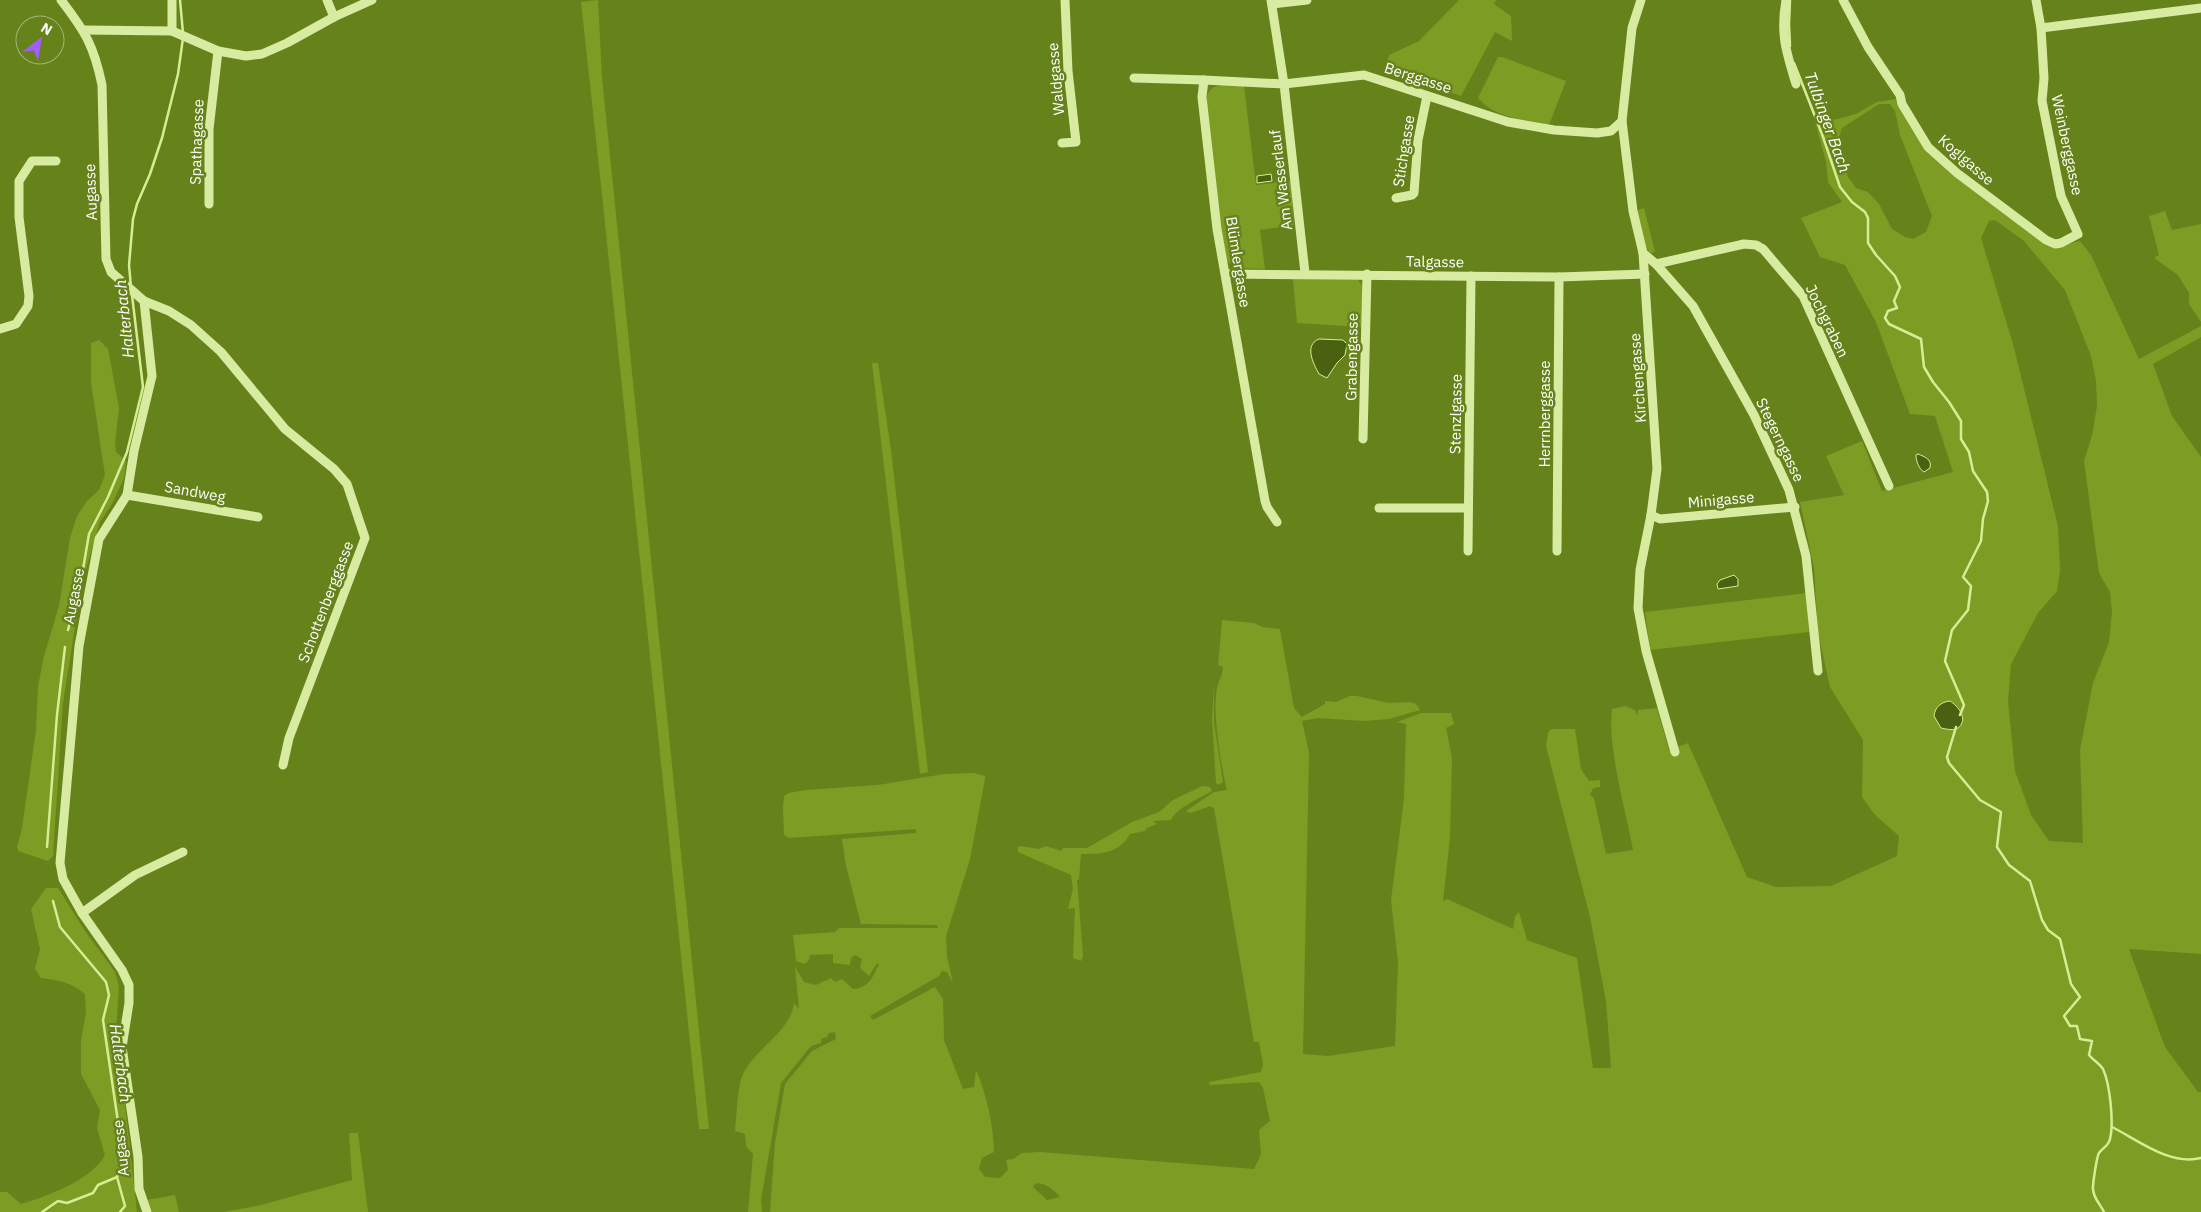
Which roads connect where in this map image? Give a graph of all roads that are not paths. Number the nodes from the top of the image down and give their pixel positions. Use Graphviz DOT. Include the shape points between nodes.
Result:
graph roads {
  1 [pos="61,0"];
  2 [pos="172,0"];
  3 [pos="327,0"];
  4 [pos="372,0"];
  5 [pos="1065,0"];
  6 [pos="1307,0"];
  7 [pos="1641,0"];
  8 [pos="1786,0"];
  9 [pos="1843,0"];
  10 [pos="2036,0"];
  11 [pos="1272,2"];
  12 [pos="2201,8"];
  13 [pos="334,17"];
  14 [pos="2041,28"];
  15 [pos="84,30"];
  16 [pos="179,34"];
  17 [pos="218,51"];
  18 [pos="1134,78"];
  19 [pos="1204,80"];
  20 [pos="1284,84"];
  21 [pos="1796,84"];
  22 [pos="1427,96"];
  23 [pos="1622,121"];
  24 [pos="1062,143"];
  25 [pos="56,161"];
  26 [pos="1396,198"];
  27 [pos="209,204"];
  28 [pos="2078,234"];
  29 [pos="1643,253"];
  30 [pos="1656,264"];
  31 [pos="1305,273"];
  32 [pos="1226,274"];
  33 [pos="1367,274"];
  34 [pos="1645,274"];
  35 [pos="1471,276"];
  36 [pos="1559,278"];
  37 [pos="142,299"];
  38 [pos="0,329"];
  39 [pos="1363,439"];
  40 [pos="1889,486"];
  41 [pos="127,495"];
  42 [pos="1795,507"];
  43 [pos="1379,508"];
  44 [pos="1468,508"];
  45 [pos="1651,515"];
  46 [pos="258,517"];
  47 [pos="1277,522"];
  48 [pos="1468,551"];
  49 [pos="1557,552"];
  50 [pos="1818,671"];
  51 [pos="1674,752"];
  52 [pos="283,765"];
  53 [pos="183,852"];
  54 [pos="82,913"];
  55 [pos="147,1212"];
  1 -- 15 [label="street, Augasse"];
  2 -- 16 [label="street"];
  3 -- 13 [label="street"];
  4 -- 13 [label="street"];
  5 -- 24 [label="street, Waldgasse" via="1076,142"];
  6 -- 11 [label="street"];
  7 -- 23 [label="street, Kirchengasse" via="1632,28"];
  8 -- 21 [label="street" via="1782,23"];
  9 -- 28 [label="street, Koglgasse" via="1928,147 2046,240 2061,243"];
  10 -- 14 [label="street, Weinberggasse"];
  11 -- 20 [label="street"];
  12 -- 14 [label="street"];
  13 -- 17 [label="street" via="262,54 246,56"];
  14 -- 28 [label="street, Weinberggasse" via="2042,101 2061,196"];
  15 -- 16 [label="street"];
  15 -- 37 [label="street, Augasse" via="96,58 102,85 106,259 111,272"];
  16 -- 17 [label="street"];
  17 -- 27 [label="street, Spathagasse" via="208,130"];
  18 -- 19 [label="street"];
  19 -- 20 [label="street"];
  19 -- 32 [label="street, Blümlergasse" via="1204,115 1217,229"];
  20 -- 22 [label="street, Berggasse" via="1364,76"];
  20 -- 31 [label="street, Am Wasserlauf"];
  22 -- 23 [label="street, Berggasse" via="1508,122 1554,130 1597,133 1611,131"];
  22 -- 26 [label="street, Stichgasse" via="1418,140 1414,193"];
  23 -- 29 [label="street, Kirchengasse" via="1633,210"];
  25 -- 38 [label="street" via="32,161 19,181 29,296 24,314 16,324"];
  29 -- 30 [label="street, Stegerngasse"];
  29 -- 34 [label="street, Kirchengasse"];
  30 -- 40 [label="street, Jochgraben" via="1744,244 1763,249 1803,296"];
  30 -- 42 [label="street, Stegerngasse" via="1693,306 1754,415"];
  31 -- 32 [label="street, Talgasse"];
  31 -- 33 [label="street, Talgasse"];
  32 -- 47 [label="street, Blümlergasse" via="1266,508"];
  33 -- 35 [label="street, Talgasse"];
  33 -- 39 [label="street, Grabengasse"];
  34 -- 36 [label="street, Talgasse"];
  34 -- 45 [label="street, Kirchengasse" via="1656,469"];
  35 -- 36 [label="street, Talgasse"];
  35 -- 44 [label="street, Stenzlgasse"];
  36 -- 49 [label="street, Herrnberggasse"];
  37 -- 41 [label="street, Augasse" via="152,376"];
  37 -- 52 [label="street, Schottenberggasse" via="191,325 221,352 285,429 334,469 347,484 365,538 289,738"];
  41 -- 46 [label="street, Sandweg"];
  41 -- 54 [label="street, Augasse" via="99,540 79,646 60,863 63,878"];
  42 -- 45 [label="street, Minigasse" via="1660,519"];
  42 -- 50 [label="street, Stegerngasse" via="1806,556"];
  43 -- 44 [label="street"];
  44 -- 48 [label="street, Stenzlgasse"];
  45 -- 51 [label="street, Kirchengasse" via="1640,570 1638,608 1646,651"];
  53 -- 54 [label="street" via="135,875"];
  54 -- 55 [label="street, Augasse" via="129,985 122,1048 138,1157 139,1189"];
}
